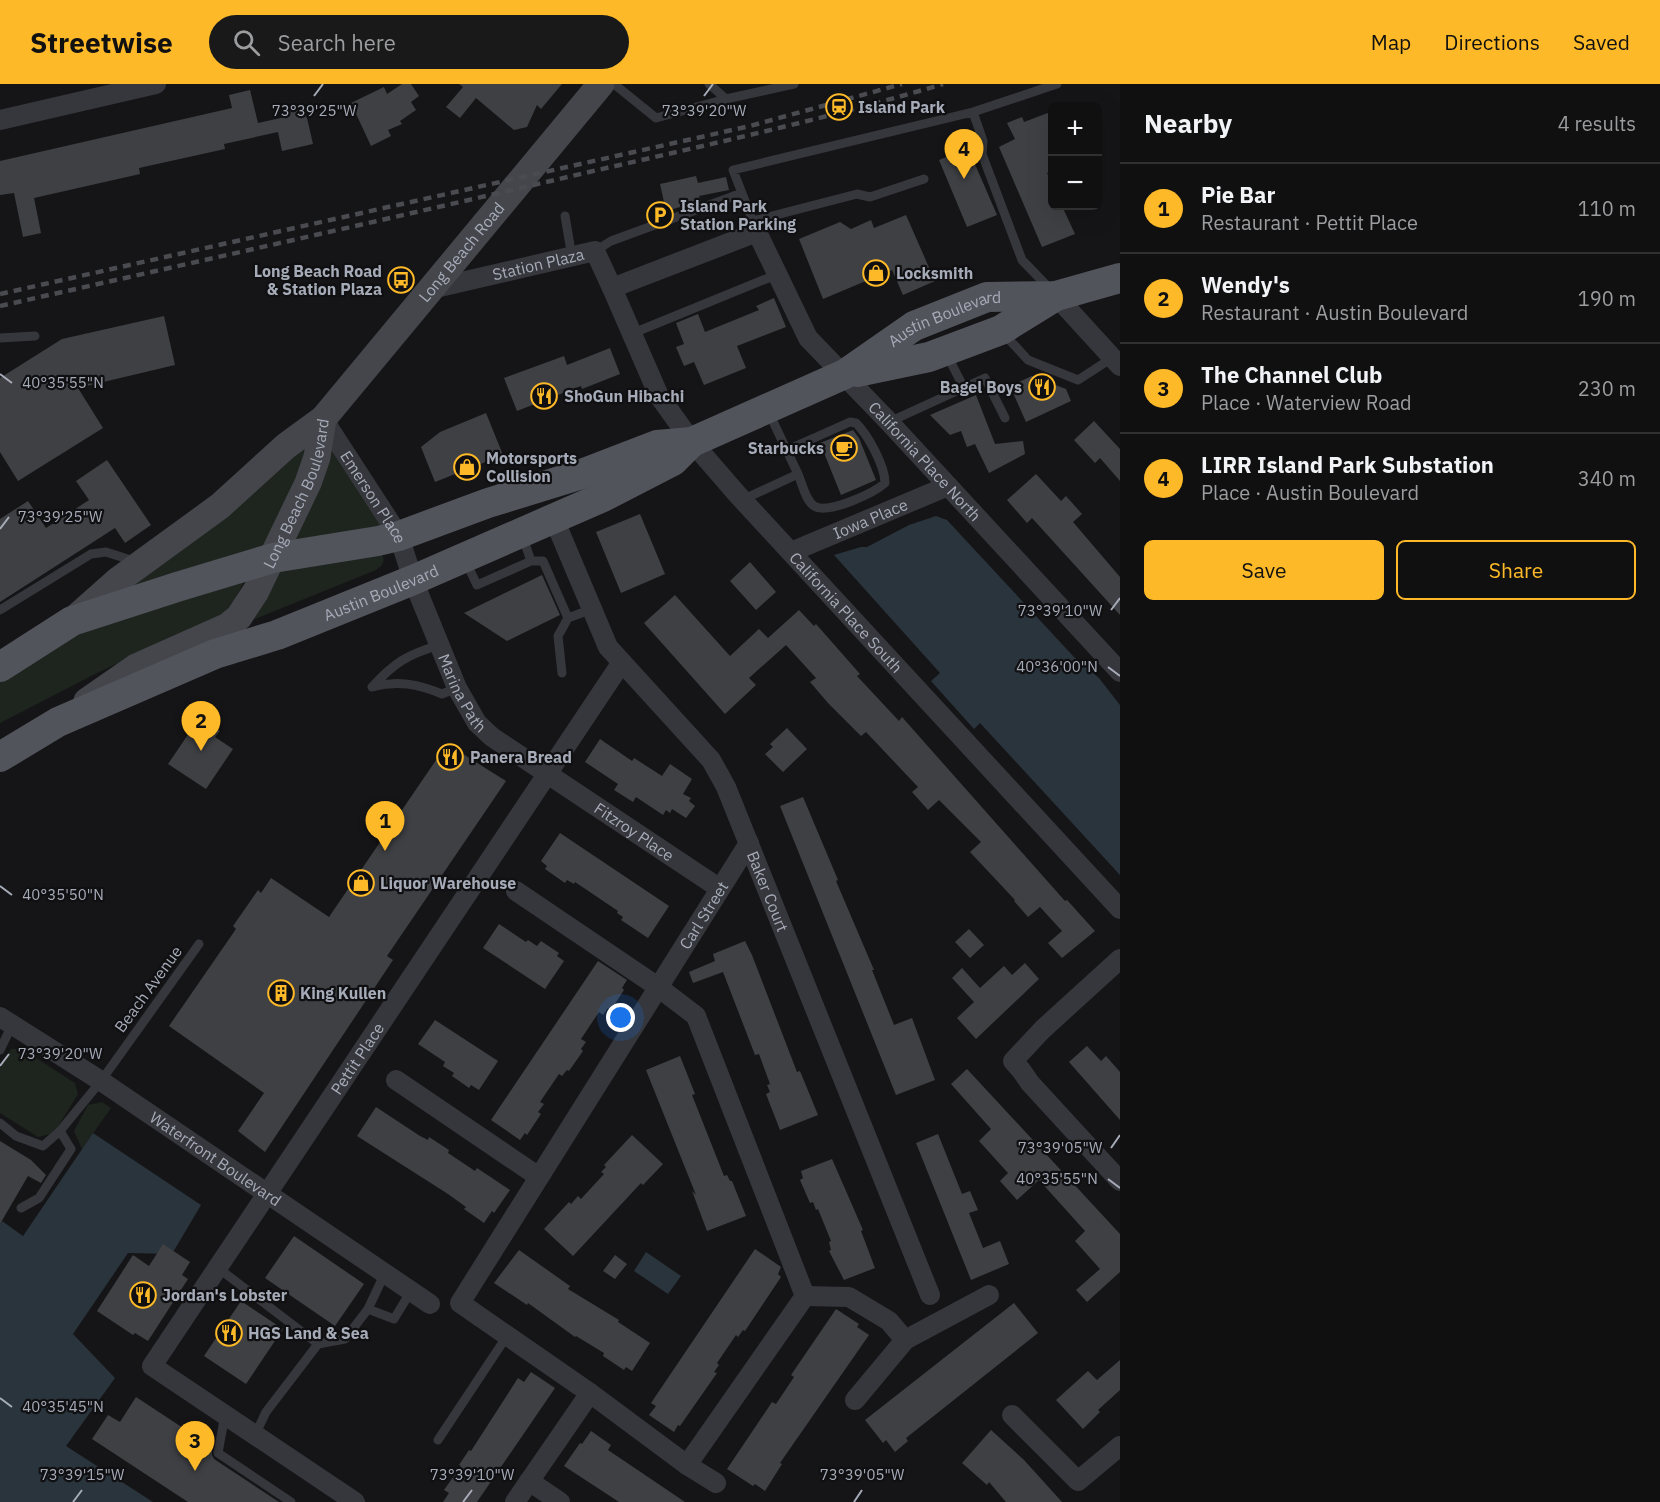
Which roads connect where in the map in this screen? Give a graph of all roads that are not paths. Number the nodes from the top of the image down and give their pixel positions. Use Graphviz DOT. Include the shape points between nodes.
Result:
graph roads {
  1 [pos="156,84"];
  2 [pos="601,84"];
  3 [pos="614,84"];
  4 [pos="709,84"];
  5 [pos="794,84"];
  6 [pos="1057,84"];
  7 [pos="726,99"];
  8 [pos="973,112"];
  9 [pos="0,120"];
  10 [pos="924,180"];
  11 [pos="742,193"];
  12 [pos="565,216"];
  13 [pos="755,226"];
  14 [pos="595,252"];
  15 [pos="572,257"];
  16 [pos="778,274"];
  17 [pos="1120,278"];
  18 [pos="612,288"];
  19 [pos="431,289"];
  20 [pos="1056,296"];
  21 [pos="1001,330"];
  22 [pos="631,334"];
  23 [pos="35,336"];
  24 [pos="0,338"];
  25 [pos="945,351"];
  26 [pos="1117,359"];
  27 [pos="845,374"];
  28 [pos="964,388"];
  29 [pos="767,409"];
  30 [pos="1005,417"];
  31 [pos="323,419"];
  32 [pos="889,422"];
  33 [pos="692,442"];
  34 [pos="787,450"];
  35 [pos="798,474"];
  36 [pos="948,486"];
  37 [pos="742,500"];
  38 [pos="554,519"];
  39 [pos="521,533"];
  40 [pos="399,536"];
  41 [pos="791,552"];
  42 [pos="273,558"];
  43 [pos="464,558"];
  44 [pos="531,561"];
  45 [pos="142,564"];
  46 [pos="412,580"];
  47 [pos="592,609"];
  48 [pos="0,610"];
  49 [pos="568,618"];
  50 [pos="72,621"];
  51 [pos="439,645"];
  52 [pos="622,662"];
  53 [pos="0,667"];
  54 [pos="1120,672"];
  55 [pos="562,673"];
  56 [pos="457,688"];
  57 [pos="58,722"];
  58 [pos="0,757"];
  59 [pos="548,775"];
  60 [pos="748,843"];
  61 [pos="719,888"];
  62 [pos="516,891"];
  63 [pos="1120,909"];
  64 [pos="199,944"];
  65 [pos="1120,959"];
  66 [pos="658,987"];
  67 [pos="6,1021"];
  68 [pos="0,1050"];
  69 [pos="396,1080"];
  70 [pos="100,1081"];
  71 [pos="0,1123"];
  72 [pos="60,1131"];
  73 [pos="539,1177"];
  74 [pos="1120,1181"];
  75 [pos="268,1194"];
  76 [pos="21,1208"];
  77 [pos="218,1268"];
  78 [pos="385,1273"];
  79 [pos="411,1291"];
  80 [pos="930,1294"];
  81 [pos="805,1296"];
  82 [pos="989,1296"];
  83 [pos="430,1304"];
  84 [pos="368,1309"];
  85 [pos="507,1336"];
  86 [pos="905,1340"];
  87 [pos="318,1344"];
  88 [pos="590,1393"];
  89 [pos="855,1400"];
  90 [pos="225,1415"];
  91 [pos="1012,1415"];
  92 [pos="255,1434"];
  93 [pos="438,1440"];
  94 [pos="1120,1446"];
  95 [pos="687,1465"];
  96 [pos="528,1481"];
  97 [pos="716,1483"];
  98 [pos="345,1499"];
  99 [pos="291,1502"];
  100 [pos="515,1502"];
  101 [pos="560,1502"];
  1 -- 9 [label="street"];
  2 -- 19 [label="main road, Long Beach Road"];
  3 -- 7 [label="lane" via="656,118"];
  4 -- 7 [label="lane"];
  5 -- 7 [label="lane"];
  6 -- 8 [label="lane"];
  8 -- 11 [label="lane" via="733,170"];
  8 -- 20 [label="lane" via="983,141 982,154 1022,260"];
  10 -- 13 [label="lane" via="870,197 857,195"];
  11 -- 13 [label="lane"];
  11 -- 14 [label="lane" via="611,241"];
  12 -- 15 [label="lane"];
  13 -- 16 [label="street, California Place North"];
  13 -- 18 [label="street"];
  14 -- 15 [label="street, Station Plaza"];
  14 -- 18 [label="street, Station Plaza"];
  15 -- 19 [label="street, Station Plaza"];
  16 -- 22 [label="lane"];
  16 -- 27 [label="street, California Place North" via="808,338"];
  17 -- 20 [label="main road, Austin Boulevard"];
  18 -- 22 [label="street, California Place South"];
  19 -- 31 [label="main road, Long Beach Road"];
  20 -- 21 [label="main road, Austin Boulevard"];
  20 -- 26 [label="street"];
  20 -- 27 [label="main road, Austin Boulevard" via="987,297 914,326"];
  21 -- 25 [label="main road, Austin Boulevard"];
  21 -- 26 [label="lane" via="1028,360 1078,380"];
  22 -- 33 [label="street, California Place South" via="658,396"];
  23 -- 24 [label="lane"];
  25 -- 27 [label="main road, Austin Boulevard"];
  25 -- 28 [label="lane"];
  27 -- 29 [label="main road, Austin Boulevard"];
  27 -- 32 [label="street, California Place North"];
  28 -- 30 [label="lane" via="985,378"];
  28 -- 32 [label="lane"];
  29 -- 33 [label="main road, Austin Boulevard"];
  29 -- 34 [label="lane"];
  31 -- 40 [label="street, Emerson Place"];
  31 -- 42 [label="main road, Long Beach Boulevard" via="314,467"];
  31 -- 45 [label="main road, Long Beach Boulevard" via="286,446 220,506"];
  32 -- 36 [label="street, California Place North"];
  33 -- 37 [label="street, California Place South"];
  33 -- 38 [label="main road, Austin Boulevard" via="673,461"];
  33 -- 40 [label="main road, Austin Boulevard" via="657,445"];
  34 -- 35 [label="lane"];
  34 -- 35 [label="lane" via="850,422 856,423 885,475 885,483 843,504 820,507 812,503"];
  35 -- 37 [label="lane"];
  36 -- 41 [label="street, Iowa Place"];
  36 -- 54 [label="street, California Place North"];
  37 -- 41 [label="street, California Place South"];
  38 -- 39 [label="main road, Austin Boulevard"];
  38 -- 47 [label="street, Baker Court"];
  39 -- 43 [label="main road, Austin Boulevard"];
  39 -- 44 [label="lane"];
  40 -- 42 [label="main road, Austin Boulevard"];
  40 -- 46 [label="street, Emerson Place"];
  41 -- 63 [label="street, California Place South"];
  42 -- 50 [label="main road, Austin Boulevard"];
  42 -- 57 [label="main road, Long Beach Boulevard" via="247,606 228,626 136,667"];
  43 -- 44 [label="lane" via="477,585"];
  43 -- 46 [label="main road, Austin Boulevard"];
  44 -- 49 [label="lane" via="543,561"];
  45 -- 48 [label="lane" via="106,552 91,554"];
  45 -- 50 [label="main road, Long Beach Boulevard"];
  46 -- 51 [label="street, Marina Path"];
  46 -- 57 [label="main road, Austin Boulevard" via="278,634 215,654"];
  47 -- 49 [label="lane"];
  47 -- 52 [label="street, Baker Court" via="608,647"];
  49 -- 55 [label="lane" via="558,636"];
  50 -- 53 [label="main road, Long Beach Boulevard"];
  51 -- 56 [label="street, Marina Path"];
  51 -- 56 [label="lane" via="405,657 372,687 408,683 442,694"];
  52 -- 59 [label="street, Pettit Place"];
  52 -- 60 [label="street, Baker Court" via="711,760"];
  56 -- 59 [label="street, Marina Path" via="483,729"];
  57 -- 58 [label="main road, Long Beach Boulevard"];
  59 -- 61 [label="street, Fitzroy Place"];
  59 -- 75 [label="street, Pettit Place"];
  60 -- 61 [label="street, Carl Street"];
  60 -- 80 [label="street, Baker Court"];
  61 -- 66 [label="street, Carl Street"];
  62 -- 66 [label="street"];
  64 -- 70 [label="lane, Beach Avenue"];
  65 -- 74 [label="street" via="1013,1061"];
  66 -- 73 [label="street, Carl Street"];
  66 -- 81 [label="street" via="696,1016"];
  67 -- 68 [label="lane"];
  67 -- 70 [label="street, Waterfront Boulevard"];
  69 -- 73 [label="street"];
  70 -- 72 [label="lane, Beach Avenue"];
  70 -- 75 [label="street, Waterfront Boulevard"];
  71 -- 72 [label="lane" via="16,1136 43,1146"];
  72 -- 76 [label="lane" via="71,1149 39,1198"];
  73 -- 85 [label="street, Carl Street" via="460,1303"];
  75 -- 77 [label="street, Pettit Place"];
  75 -- 78 [label="street, Waterfront Boulevard"];
  77 -- 87 [label="lane"];
  77 -- 90 [label="street, Pettit Place" via="153,1366"];
  78 -- 79 [label="street, Waterfront Boulevard"];
  78 -- 84 [label="lane"];
  79 -- 83 [label="street, Waterfront Boulevard"];
  79 -- 84 [label="lane" via="394,1318"];
  81 -- 86 [label="street" via="849,1297 889,1321"];
  81 -- 95 [label="street"];
  82 -- 86 [label="street"];
  84 -- 87 [label="lane" via="345,1340"];
  85 -- 88 [label="street"];
  85 -- 93 [label="lane"];
  86 -- 89 [label="street"];
  87 -- 92 [label="lane" via="266,1412"];
  88 -- 95 [label="street"];
  88 -- 96 [label="street"];
  90 -- 92 [label="street"];
  90 -- 99 [label="lane" via="219,1453"];
  91 -- 94 [label="street" via="1078,1481"];
  92 -- 98 [label="street"];
  95 -- 97 [label="street"];
  96 -- 100 [label="street"];
  96 -- 101 [label="street"];
}
